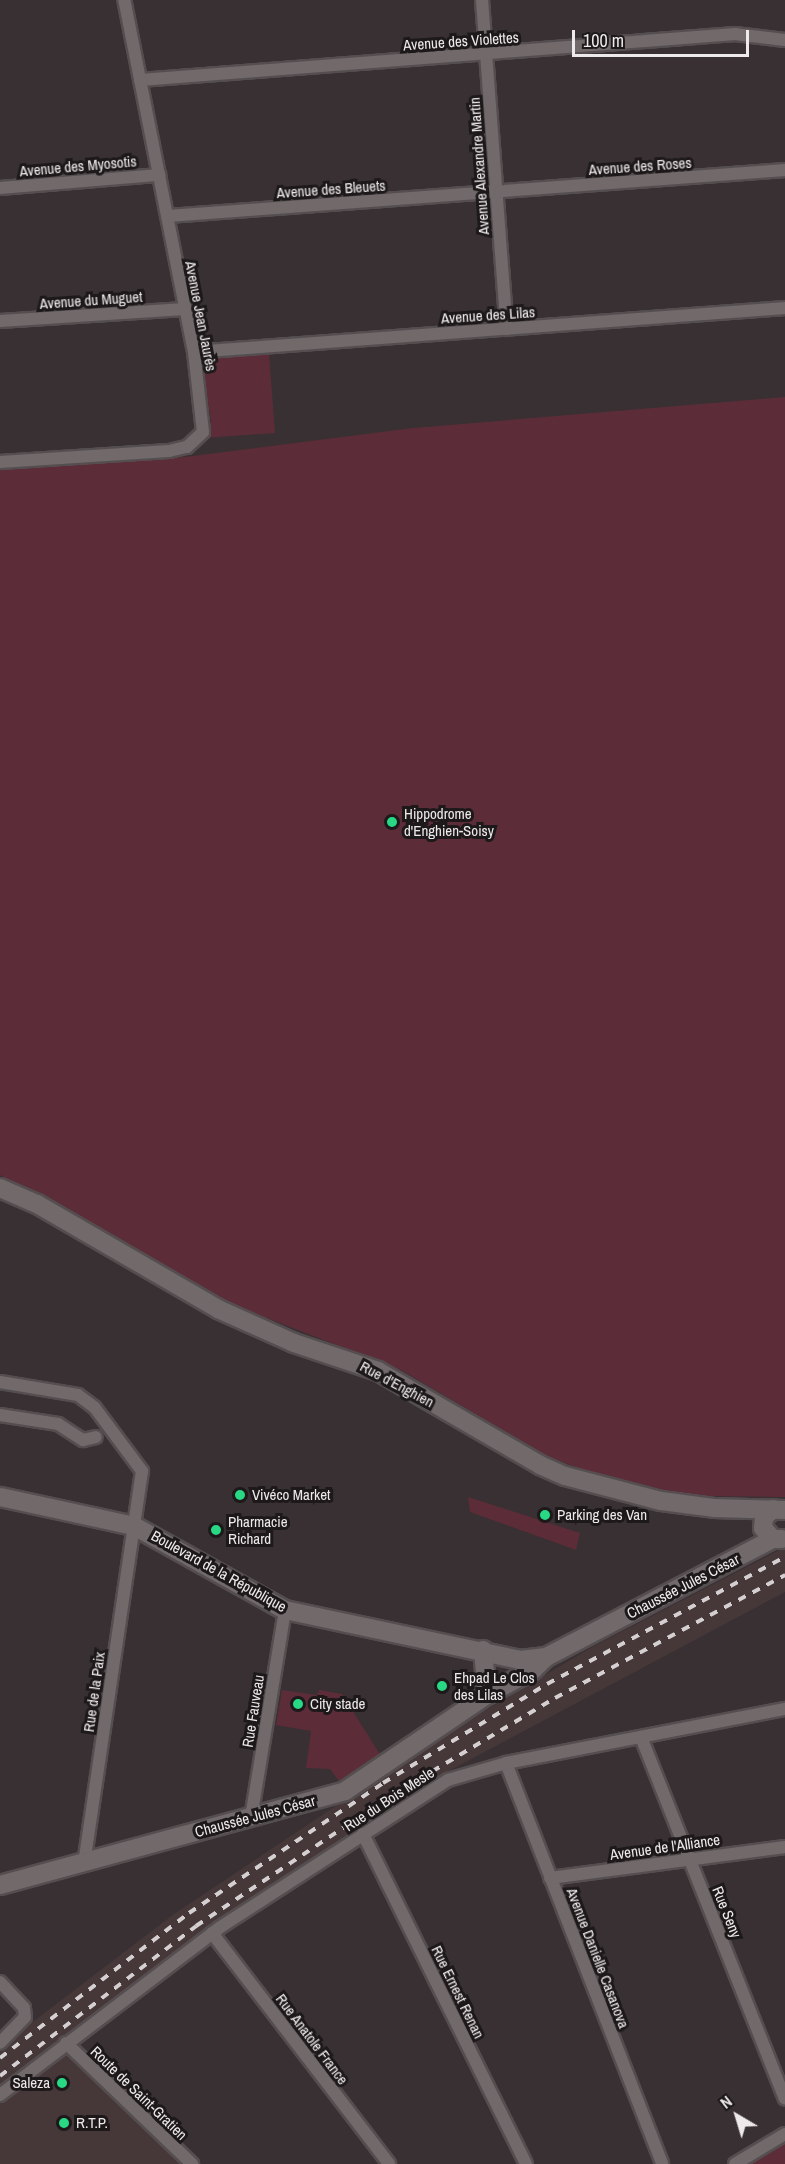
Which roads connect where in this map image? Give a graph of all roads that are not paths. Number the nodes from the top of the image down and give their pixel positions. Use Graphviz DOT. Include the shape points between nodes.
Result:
graph roads {
  1 [pos="124,0"];
  2 [pos="482,0"];
  3 [pos="785,40"];
  4 [pos="486,55"];
  5 [pos="140,80"];
  6 [pos="785,170"];
  7 [pos="159,175"];
  8 [pos="0,188"];
  9 [pos="496,192"];
  10 [pos="168,216"];
  11 [pos="785,308"];
  12 [pos="185,309"];
  13 [pos="0,321"];
  14 [pos="507,329"];
  15 [pos="194,352"];
  16 [pos="0,462"];
  17 [pos="0,1188"];
  18 [pos="0,1382"];
  19 [pos="0,1415"];
  20 [pos="96,1437"];
  21 [pos="0,1497"];
  22 [pos="774,1524"];
  23 [pos="134,1526"];
  24 [pos="285,1610"];
  25 [pos="483,1650"];
  26 [pos="546,1657"];
  27 [pos="487,1695"];
  28 [pos="785,1709"];
  29 [pos="641,1737"];
  30 [pos="506,1763"];
  31 [pos="251,1818"];
  32 [pos="363,1834"];
  33 [pos="785,1847"];
  34 [pos="690,1858"];
  35 [pos="84,1863"];
  36 [pos="550,1878"];
  37 [pos="0,1886"];
  38 [pos="212,1933"];
  39 [pos="2,1987"];
  40 [pos="0,2043"];
  41 [pos="66,2043"];
  42 [pos="0,2094"];
  43 [pos="785,2098"];
  44 [pos="785,2134"];
  45 [pos="192,2164"];
  46 [pos="389,2164"];
  47 [pos="526,2164"];
  48 [pos="662,2164"];
  49 [pos="735,2164"];
  1 -- 5 [label="street, Avenue Jean Jaurès"];
  2 -- 4 [label="street, Avenue Alexandre Martin"];
  3 -- 4 [label="street, Avenue des Violettes" via="735,34"];
  4 -- 5 [label="street, Avenue des Violettes"];
  4 -- 9 [label="street, Avenue Alexandre Martin"];
  5 -- 7 [label="street, Avenue Jean Jaurès"];
  6 -- 9 [label="street, Avenue des Roses"];
  7 -- 8 [label="street, Avenue des Myosotis"];
  7 -- 10 [label="street, Avenue Jean Jaurès"];
  9 -- 10 [label="street, Avenue des Bleuets"];
  9 -- 14 [label="street, Avenue Alexandre Martin"];
  10 -- 12 [label="street, Avenue Jean Jaurès"];
  11 -- 14 [label="street, Avenue des Lilas"];
  12 -- 13 [label="street, Avenue du Muguet"];
  12 -- 15 [label="street, Avenue Jean Jaurès"];
  14 -- 15 [label="street, Avenue des Lilas"];
  15 -- 16 [label="street, Avenue Jean Jaurès" via="203,432 187,447"];
  17 -- 22 [label="street, Rue d'Enghien" via="38,1204 247,1323 378,1371 540,1465 632,1496 743,1509"];
  18 -- 23 [label="street, Rue de la Paix" via="78,1395 95,1408 142,1471"];
  19 -- 20 [label="street" via="58,1424 83,1440"];
  21 -- 23 [label="street, Boulevard de la République"];
  22 -- 26 [label="street, Chaussée Jules César" via="756,1550"];
  23 -- 24 [label="street, Boulevard de la République"];
  23 -- 35 [label="street, Rue de la Paix"];
  24 -- 25 [label="street, Boulevard de la République"];
  24 -- 31 [label="street, Rue Fauveau"];
  25 -- 26 [label="street, Boulevard de la République" via="520,1660"];
  25 -- 27 [label="street"];
  26 -- 27 [label="street, Chaussée Jules César" via="532,1670"];
  27 -- 31 [label="street, Chaussée Jules César" via="345,1791"];
  28 -- 29 [label="street, Rue du Bois Mesle"];
  29 -- 30 [label="street, Rue du Bois Mesle"];
  29 -- 34 [label="street, Rue Seny"];
  30 -- 32 [label="street, Rue du Bois Mesle" via="448,1780"];
  30 -- 36 [label="street, Avenue Danielle Casanova"];
  31 -- 35 [label="street, Chaussée Jules César"];
  32 -- 38 [label="street, Rue du Bois Mesle"];
  32 -- 47 [label="street, Rue Ernest Renan"];
  33 -- 34 [label="street, Avenue de l'Alliance"];
  34 -- 36 [label="street, Avenue de l'Alliance"];
  34 -- 43 [label="street, Rue Seny"];
  35 -- 37 [label="street, Chaussée Jules César"];
  36 -- 48 [label="street, Avenue Danielle Casanova"];
  38 -- 41 [label="street, Rue du Bois Mesle"];
  38 -- 46 [label="street, Rue Anatole France"];
  39 -- 40 [label="street" via="24,2008 25,2017"];
  41 -- 42 [label="street, Rue du Bois Mesle"];
  41 -- 45 [label="street, Route de Saint-Gratien"];
  44 -- 49 [label="street"];
}
